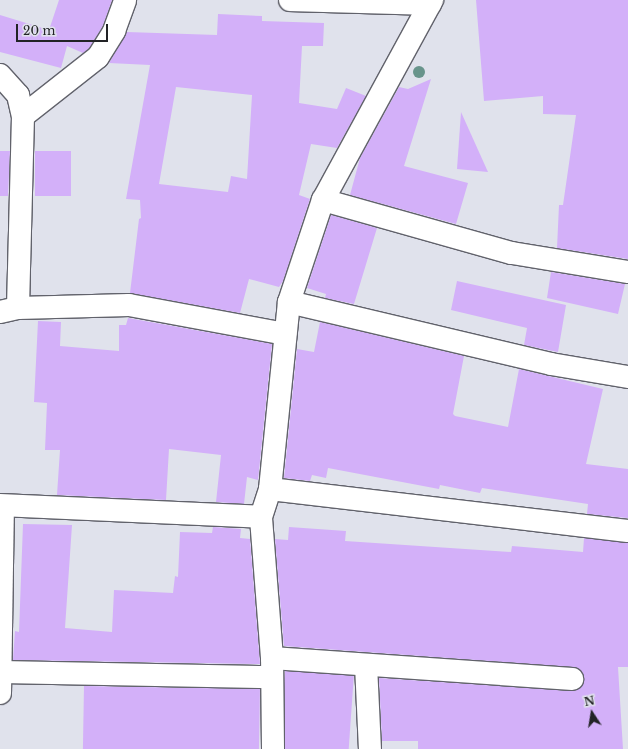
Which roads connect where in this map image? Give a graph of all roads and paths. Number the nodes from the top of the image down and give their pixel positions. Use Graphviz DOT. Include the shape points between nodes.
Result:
graph roads {
  1 [pos="125,0"];
  2 [pos="290,0"];
  3 [pos="431,2"];
  4 [pos="0,75"];
  5 [pos="23,116"];
  6 [pos="323,200"];
  7 [pos="628,272"];
  8 [pos="289,302"];
  9 [pos="9,310"];
  10 [pos="285,334"];
  11 [pos="628,377"];
  12 [pos="270,489"];
  13 [pos="1,505"];
  14 [pos="261,518"];
  15 [pos="628,532"];
  16 [pos="366,665"];
  17 [pos="272,668"];
  18 [pos="572,679"];
  19 [pos="1,682"];
  20 [pos="273,749"];
  21 [pos="370,749"];
  1 -- 5 [label="street" via="114,31 98,57"];
  2 -- 3 [label="street"];
  3 -- 6 [label="street"];
  4 -- 5 [label="street" via="18,95"];
  5 -- 9 [label="street"];
  6 -- 7 [label="street" via="512,253"];
  6 -- 8 [label="street"];
  8 -- 10 [label="street"];
  8 -- 11 [label="street" via="552,364"];
  9 -- 10 [label="street" via="129,305"];
  10 -- 12 [label="street"];
  12 -- 14 [label="street"];
  12 -- 15 [label="street"];
  13 -- 14 [label="street"];
  13 -- 19 [label="street"];
  14 -- 17 [label="street"];
  16 -- 17 [label="street"];
  16 -- 18 [label="street"];
  16 -- 21 [label="street"];
  17 -- 19 [label="street"];
  17 -- 20 [label="street"];
}
